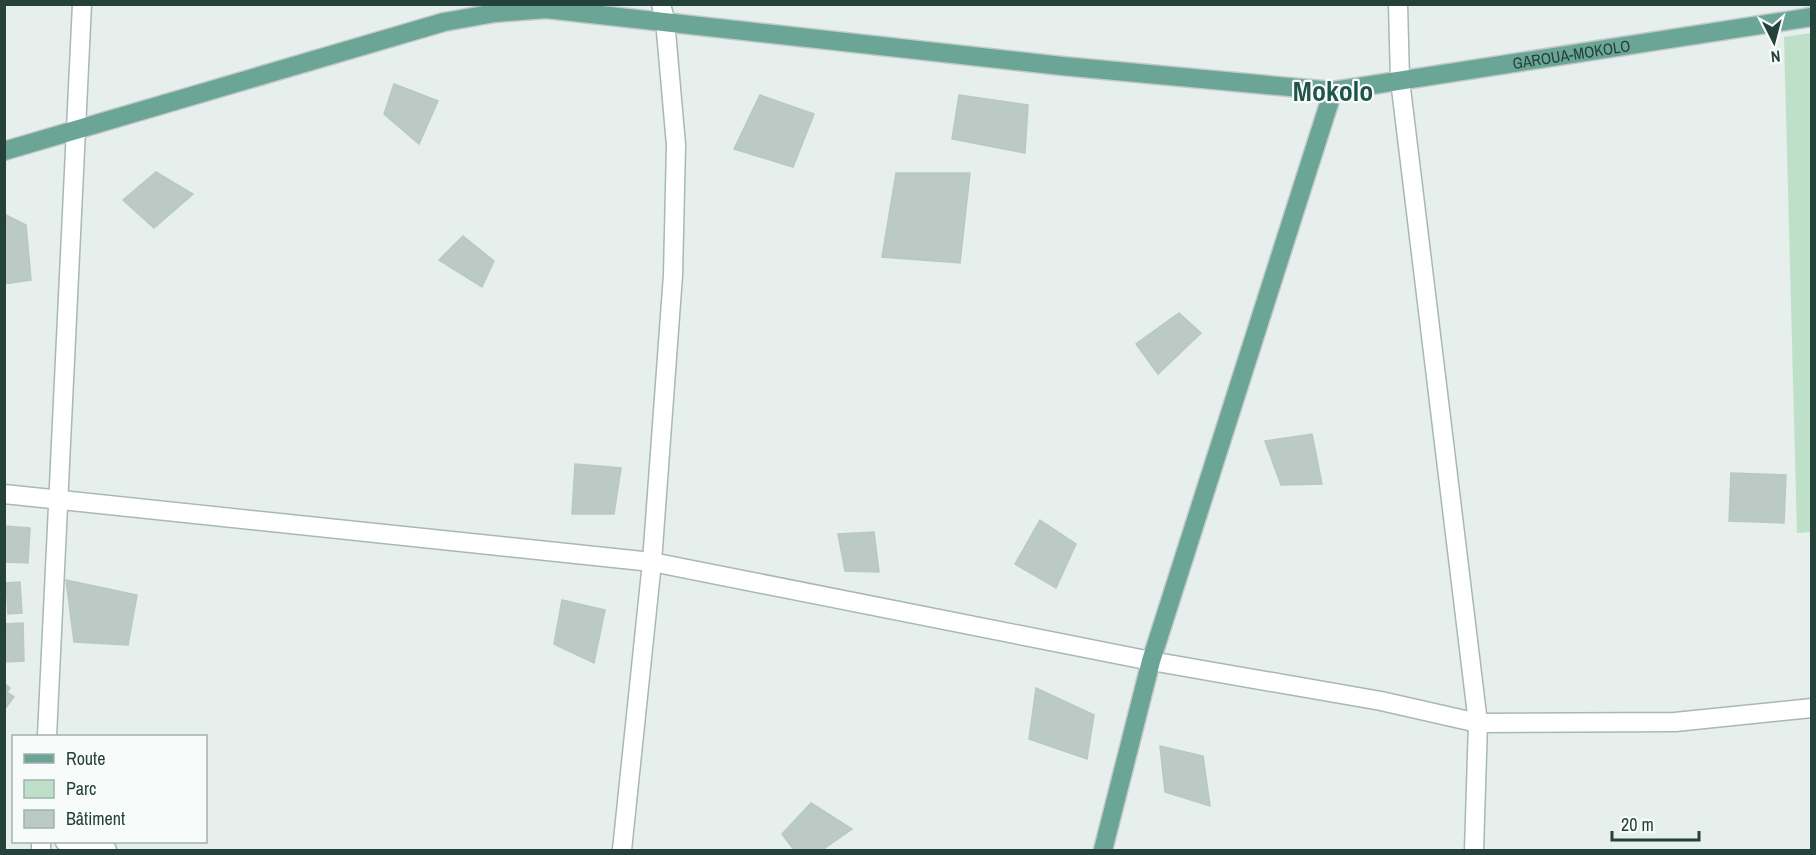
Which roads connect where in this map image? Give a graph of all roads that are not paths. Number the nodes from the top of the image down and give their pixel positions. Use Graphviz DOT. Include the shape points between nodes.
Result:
graph roads {
  1 [pos="82,4"];
  2 [pos="1398,4"];
  3 [pos="663,12"];
  4 [pos="1812,17"];
  5 [pos="1400,81"];
  6 [pos="1333,91"];
  7 [pos="76,129"];
  8 [pos="4,151"];
  9 [pos="4,494"];
  10 [pos="58,500"];
  11 [pos="652,562"];
  12 [pos="1151,661"];
  13 [pos="1812,708"];
  14 [pos="1478,723"];
  15 [pos="46,735"];
  16 [pos="70,843"];
  17 [pos="107,850"];
  18 [pos="622,850"];
  19 [pos="1103,850"];
  20 [pos="1474,850"];
  1 -- 7 [label="street"];
  2 -- 5 [label="street"];
  3 -- 6 [label="main road, GAROUA-MOKOLO" via="1050,64"];
  3 -- 7 [label="main road, GAROUA-MOKOLO" via="546,9 444,22"];
  3 -- 11 [label="street" via="676,146 673,264"];
  4 -- 5 [label="main road, GAROUA-MOKOLO"];
  5 -- 6 [label="main road, GAROUA-MOKOLO"];
  5 -- 14 [label="street"];
  6 -- 12 [label="main road"];
  7 -- 8 [label="main road, GAROUA-MOKOLO"];
  7 -- 10 [label="street"];
  9 -- 10 [label="street"];
  10 -- 11 [label="street"];
  10 -- 15 [label="street"];
  11 -- 12 [label="street"];
  11 -- 18 [label="street"];
  12 -- 14 [label="street" via="1381,701"];
  12 -- 19 [label="main road"];
  13 -- 14 [label="street" via="1675,722"];
  14 -- 20 [label="street"];
  16 -- 17 [label="street"];
}
